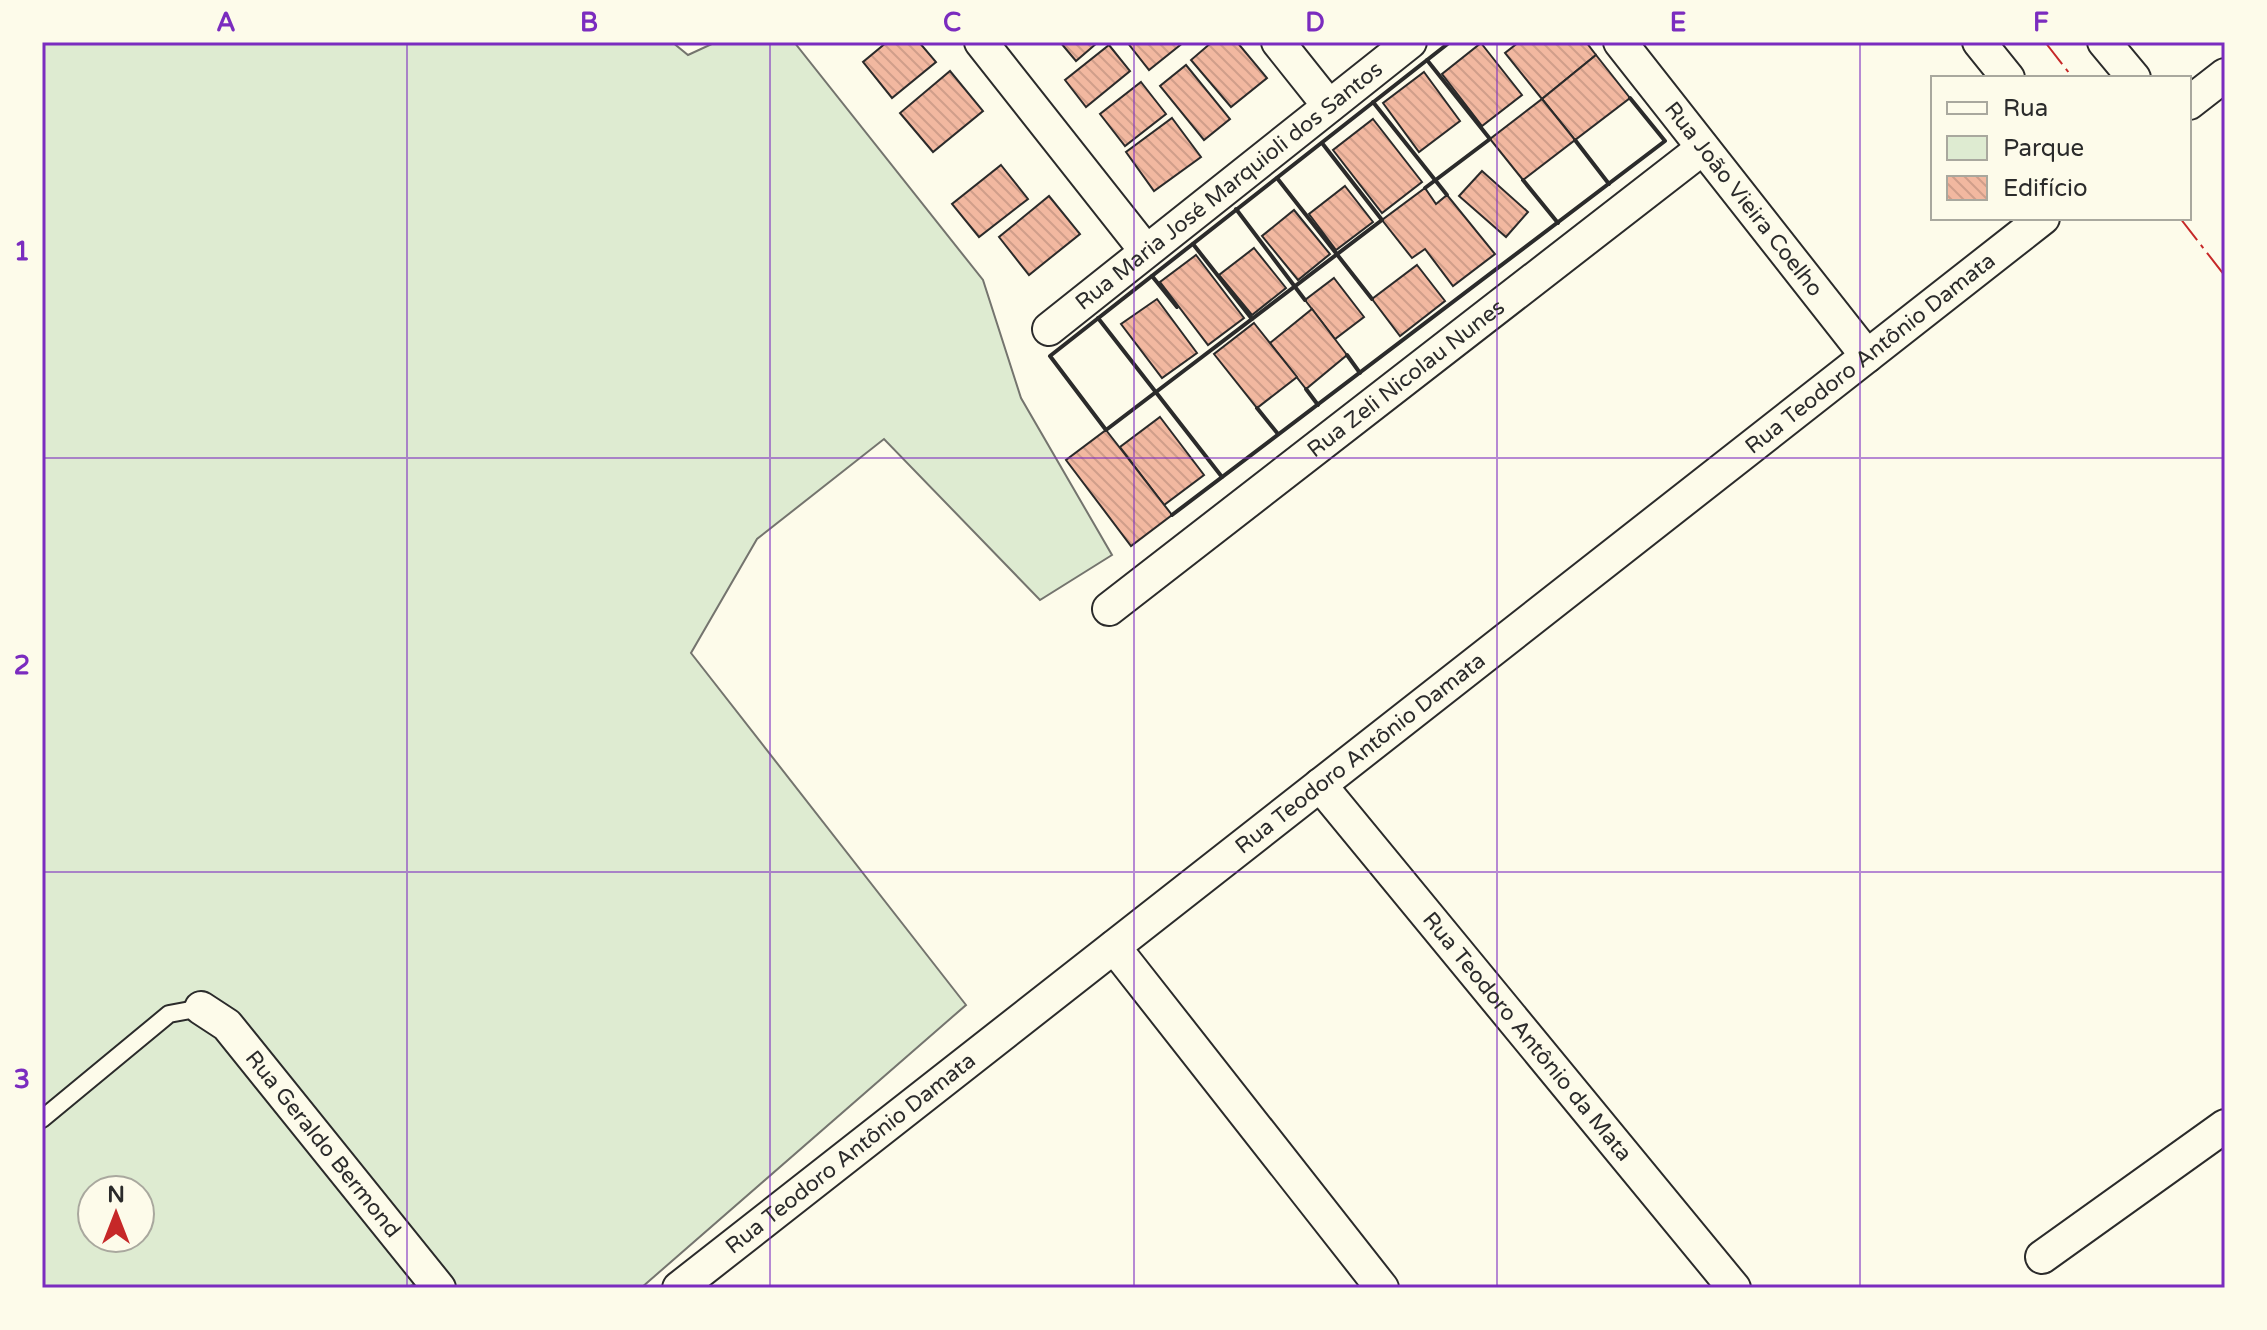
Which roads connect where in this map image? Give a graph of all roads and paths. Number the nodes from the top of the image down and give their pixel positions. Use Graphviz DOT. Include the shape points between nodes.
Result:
graph roads {
  1 [pos="981,42"];
  2 [pos="1278,42"];
  3 [pos="1410,42"];
  4 [pos="1620,42"];
  5 [pos="1979,42"];
  6 [pos="2104,42"];
  7 [pos="2225,75"];
  8 [pos="2006,76"];
  9 [pos="2132,76"];
  10 [pos="2191,101"];
  11 [pos="1329,106"];
  12 [pos="1703,148"];
  13 [pos="2040,220"];
  14 [pos="1146,251"];
  15 [pos="1049,329"];
  16 [pos="1867,356"];
  17 [pos="1109,609"];
  18 [pos="1320,785"];
  19 [pos="1114,947"];
  20 [pos="201,1008"];
  21 [pos="42,1119"];
  22 [pos="2225,1126"];
  23 [pos="2042,1257"];
  24 [pos="439,1288"];
  25 [pos="679,1288"];
  26 [pos="1382,1288"];
  27 [pos="1734,1288"];
  1 -- 14 [label="street"];
  2 -- 11 [label="street"];
  3 -- 11 [label="street, Rua Maria José Marquioli dos Santos"];
  4 -- 12 [label="street, Rua João Vieira Coelho"];
  5 -- 8 [label="street"];
  6 -- 9 [label="street"];
  7 -- 10 [label="street"];
  11 -- 14 [label="street, Rua Maria José Marquioli dos Santos"];
  12 -- 16 [label="street, Rua João Vieira Coelho"];
  12 -- 17 [label="street, Rua Zeli Nicolau Nunes"];
  13 -- 16 [label="street, Rua Teodoro Antônio Damata"];
  14 -- 15 [label="street, Rua Maria José Marquioli dos Santos"];
  16 -- 18 [label="street, Rua Teodoro Antônio Damata"];
  18 -- 19 [label="street, Rua Teodoro Antônio Damata"];
  18 -- 27 [label="street, Rua Teodoro Antônio da Mata"];
  19 -- 25 [label="street, Rua Teodoro Antônio Damata"];
  19 -- 26 [label="street"];
  20 -- 21 [label="lane" via="169,1014"];
  20 -- 24 [label="street, Rua Geraldo Bermond" via="227,1025"];
  22 -- 23 [label="street"];
}
